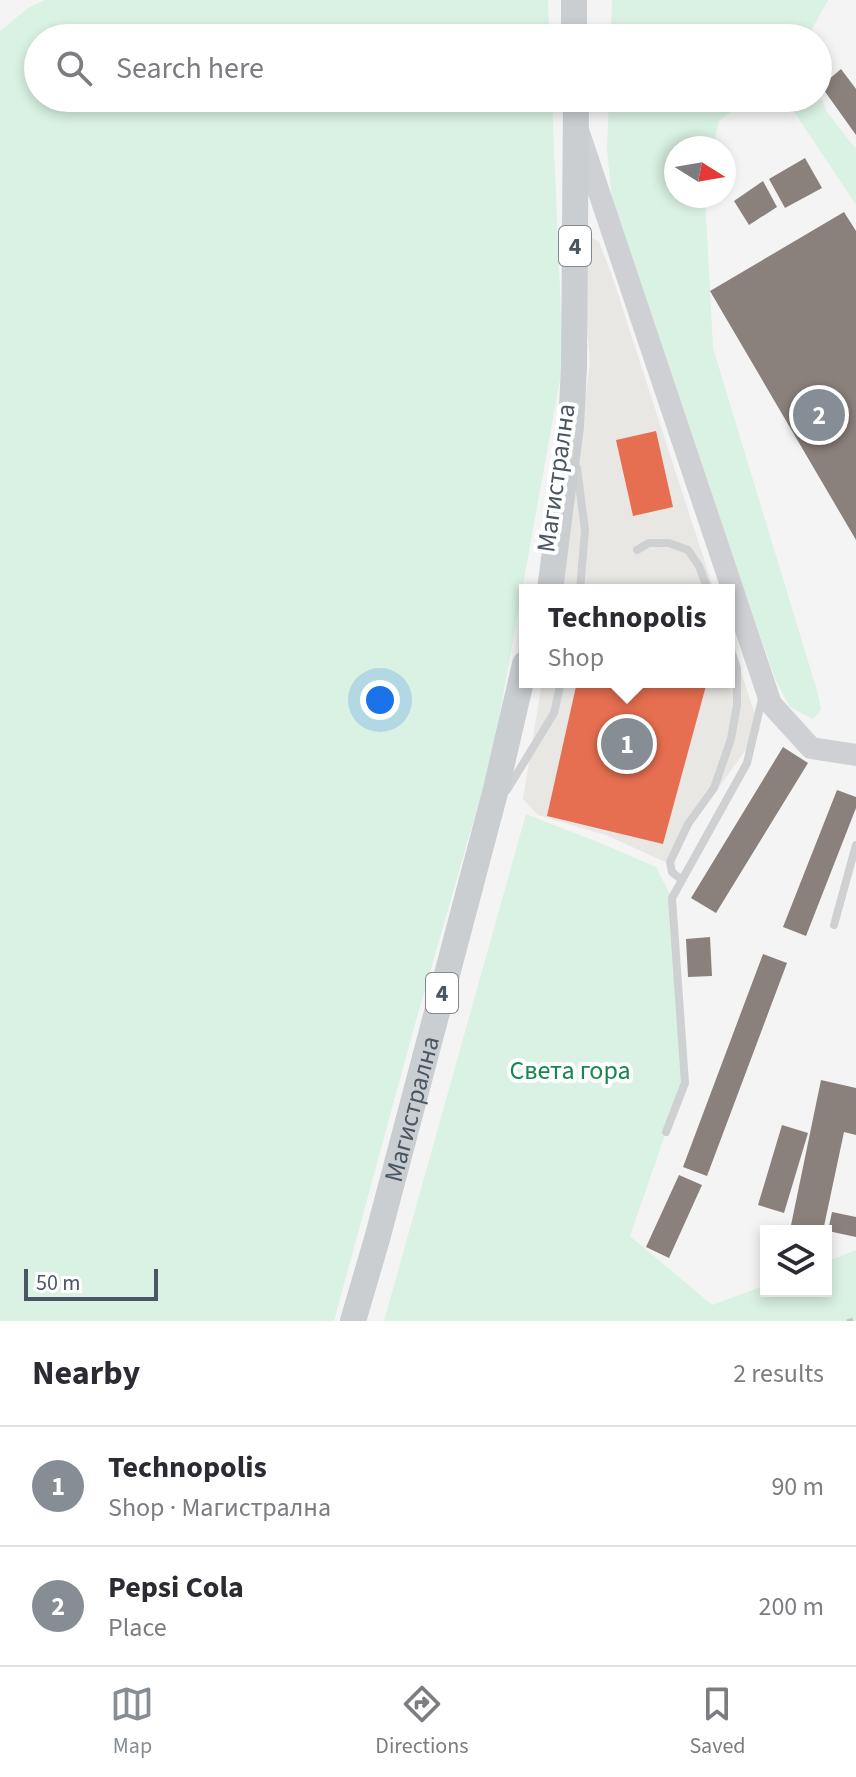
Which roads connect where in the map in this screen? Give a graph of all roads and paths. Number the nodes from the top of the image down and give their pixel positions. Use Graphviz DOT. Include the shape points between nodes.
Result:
graph roads {
  1 [pos="574,0"];
  2 [pos="574,24"];
  3 [pos="576,112"];
  4 [pos="576,125"];
  5 [pos="574,367"];
  6 [pos="571,426"];
  7 [pos="637,550"];
  8 [pos="540,584"];
  9 [pos="551,584"];
  10 [pos="580,584"];
  11 [pos="706,584"];
  12 [pos="730,584"];
  13 [pos="735,598"];
  14 [pos="735,662"];
  15 [pos="765,687"];
  16 [pos="519,688"];
  17 [pos="532,688"];
  18 [pos="560,688"];
  19 [pos="856,755"];
  20 [pos="506,791"];
  21 [pos="856,845"];
  22 [pos="683,878"];
  23 [pos="834,925"];
  24 [pos="666,1132"];
  25 [pos="856,1318"];
  26 [pos="353,1321"];
  27 [pos="364,1321"];
  28 [pos="847,1321"];
  1 -- 2 [label="main road"];
  3 -- 4 [label="main road, Магистрална / 4"];
  4 -- 5 [label="main road, Магистрална / 4"];
  4 -- 12 [label="street"];
  5 -- 6 [label="main road, Магистрална / 4"];
  5 -- 8 [label="main road, Магистрална / 4"];
  6 -- 9 [label="main road, Магистрална / 4"];
  6 -- 10 [label="lane" via="585,530"];
  7 -- 11 [label="lane" via="649,543 688,550"];
  13 -- 15 [label="street"];
  14 -- 22 [label="lane" via="737,705 731,739 714,788 670,862 672,872"];
  15 -- 19 [label="street" via="771,704 811,748"];
  15 -- 22 [label="lane" via="747,763"];
  16 -- 26 [label="main road, Магистрална / 4"];
  17 -- 20 [label="main road, Магистрална / 4"];
  18 -- 20 [label="lane" via="554,713"];
  20 -- 27 [label="main road, Магистрална / 4"];
  21 -- 23 [label="lane"];
  22 -- 24 [label="lane" via="672,898 685,1083"];
  25 -- 28 [label="path"];
}
